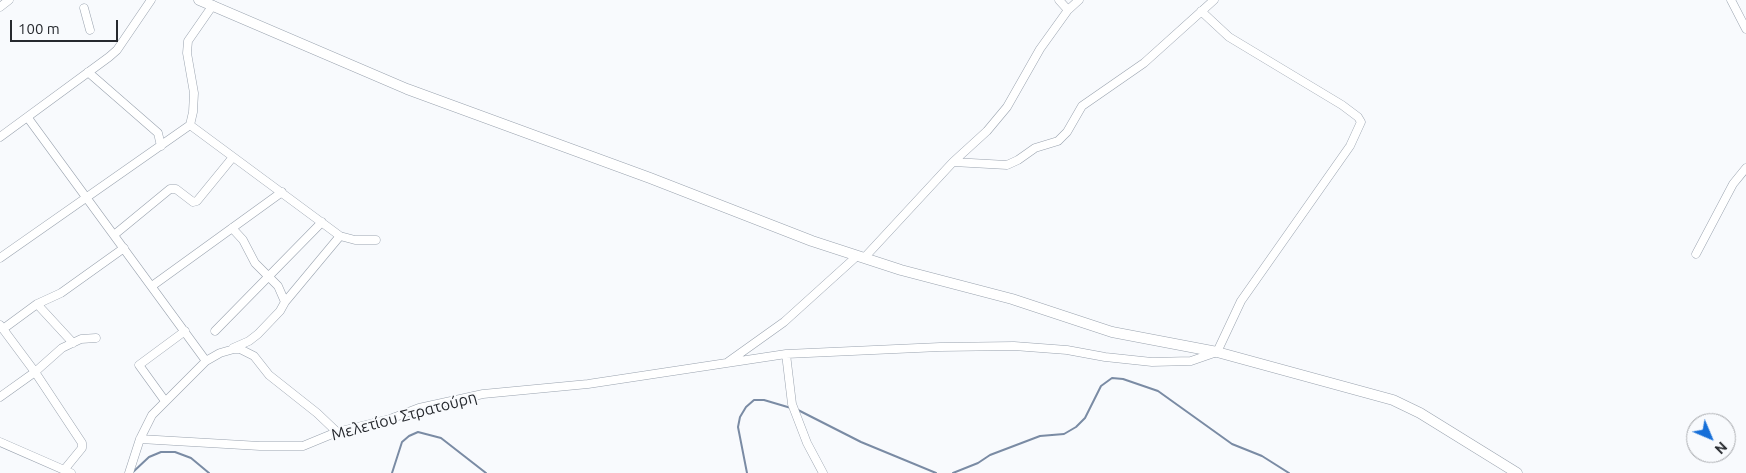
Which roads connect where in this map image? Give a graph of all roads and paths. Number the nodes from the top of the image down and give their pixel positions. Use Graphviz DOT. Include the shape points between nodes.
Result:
graph roads {
  1 [pos="9,0"];
  2 [pos="151,0"];
  3 [pos="199,0"];
  4 [pos="1059,0"];
  5 [pos="1079,0"];
  6 [pos="1214,0"];
  7 [pos="1731,0"];
  8 [pos="213,5"];
  9 [pos="0,7"];
  10 [pos="84,8"];
  11 [pos="1068,10"];
  12 [pos="1201,11"];
  13 [pos="1746,28"];
  14 [pos="90,30"];
  15 [pos="88,72"];
  16 [pos="28,118"];
  17 [pos="190,125"];
  18 [pos="0,138"];
  19 [pos="161,146"];
  20 [pos="233,157"];
  21 [pos="953,162"];
  22 [pos="1746,168"];
  23 [pos="282,192"];
  24 [pos="87,197"];
  25 [pos="322,222"];
  26 [pos="232,228"];
  27 [pos="114,235"];
  28 [pos="340,236"];
  29 [pos="376,240"];
  30 [pos="124,248"];
  31 [pos="1696,254"];
  32 [pos="860,257"];
  33 [pos="0,258"];
  34 [pos="270,277"];
  35 [pos="152,286"];
  36 [pos="285,302"];
  37 [pos="36,304"];
  38 [pos="2,327"];
  39 [pos="185,331"];
  40 [pos="216,331"];
  41 [pos="96,338"];
  42 [pos="73,342"];
  43 [pos="226,351"];
  44 [pos="1217,352"];
  45 [pos="786,354"];
  46 [pos="206,360"];
  47 [pos="727,363"];
  48 [pos="35,372"];
  49 [pos="0,397"];
  50 [pos="165,400"];
  51 [pos="337,432"];
  52 [pos="140,439"];
  53 [pos="0,442"];
  54 [pos="68,471"];
  55 [pos="129,473"];
  56 [pos="823,473"];
  57 [pos="1517,473"];
  1 -- 9 [label="street"];
  2 -- 15 [label="street" via="117,50"];
  3 -- 8 [label="street"];
  4 -- 11 [label="street"];
  5 -- 11 [label="street"];
  6 -- 12 [label="street"];
  7 -- 13 [label="street"];
  8 -- 17 [label="street" via="188,41 194,93"];
  8 -- 32 [label="street" via="408,89"];
  10 -- 14 [label="street"];
  11 -- 21 [label="street" via="1040,48 1007,107 987,131"];
  12 -- 21 [label="street" via="1144,63 1082,106 1058,141 1035,148 1007,165"];
  12 -- 44 [label="street" via="1229,37 1342,105 1361,122 1350,146 1245,294"];
  15 -- 16 [label="street"];
  15 -- 19 [label="street" via="158,133"];
  16 -- 18 [label="street"];
  16 -- 24 [label="street"];
  17 -- 19 [label="street"];
  17 -- 20 [label="street"];
  19 -- 24 [label="street"];
  20 -- 23 [label="street"];
  20 -- 27 [label="street" via="198,201 193,202 176,189 170,189"];
  21 -- 32 [label="street"];
  22 -- 31 [label="street" via="1733,184"];
  23 -- 25 [label="street"];
  23 -- 26 [label="street"];
  24 -- 27 [label="street"];
  24 -- 33 [label="street"];
  25 -- 28 [label="street"];
  25 -- 34 [label="street"];
  26 -- 34 [label="street" via="243,240 255,263"];
  26 -- 35 [label="street"];
  27 -- 30 [label="street"];
  28 -- 29 [label="street"];
  28 -- 36 [label="street"];
  30 -- 35 [label="street"];
  30 -- 37 [label="street" via="61,293"];
  32 -- 44 [label="street" via="1012,299 1112,332"];
  32 -- 47 [label="street" via="784,322"];
  34 -- 36 [label="street"];
  34 -- 40 [label="street"];
  35 -- 39 [label="street"];
  36 -- 43 [label="street" via="258,334"];
  37 -- 38 [label="street"];
  37 -- 42 [label="street"];
  38 -- 48 [label="street"];
  39 -- 46 [label="street"];
  39 -- 50 [label="street" via="139,365"];
  41 -- 42 [label="street"];
  42 -- 48 [label="street"];
  43 -- 46 [label="street"];
  43 -- 51 [label="street" via="240,350 254,356 269,375"];
  44 -- 45 [label="street, Μελετίου Στρατούρη" via="1191,361 1152,362 1014,346"];
  44 -- 57 [label="street" via="1400,402"];
  45 -- 47 [label="street, Μελετίου Στρατούρη"];
  45 -- 56 [label="street" via="796,417"];
  46 -- 50 [label="street"];
  47 -- 51 [label="street, Μελετίου Στρατούρη" via="597,383 483,394 419,408"];
  48 -- 49 [label="street"];
  48 -- 54 [label="street" via="82,443"];
  50 -- 52 [label="street"];
  51 -- 52 [label="street, Μελετίου Στρατούρη" via="296,446"];
  52 -- 55 [label="street"];
  53 -- 54 [label="street"];
}
